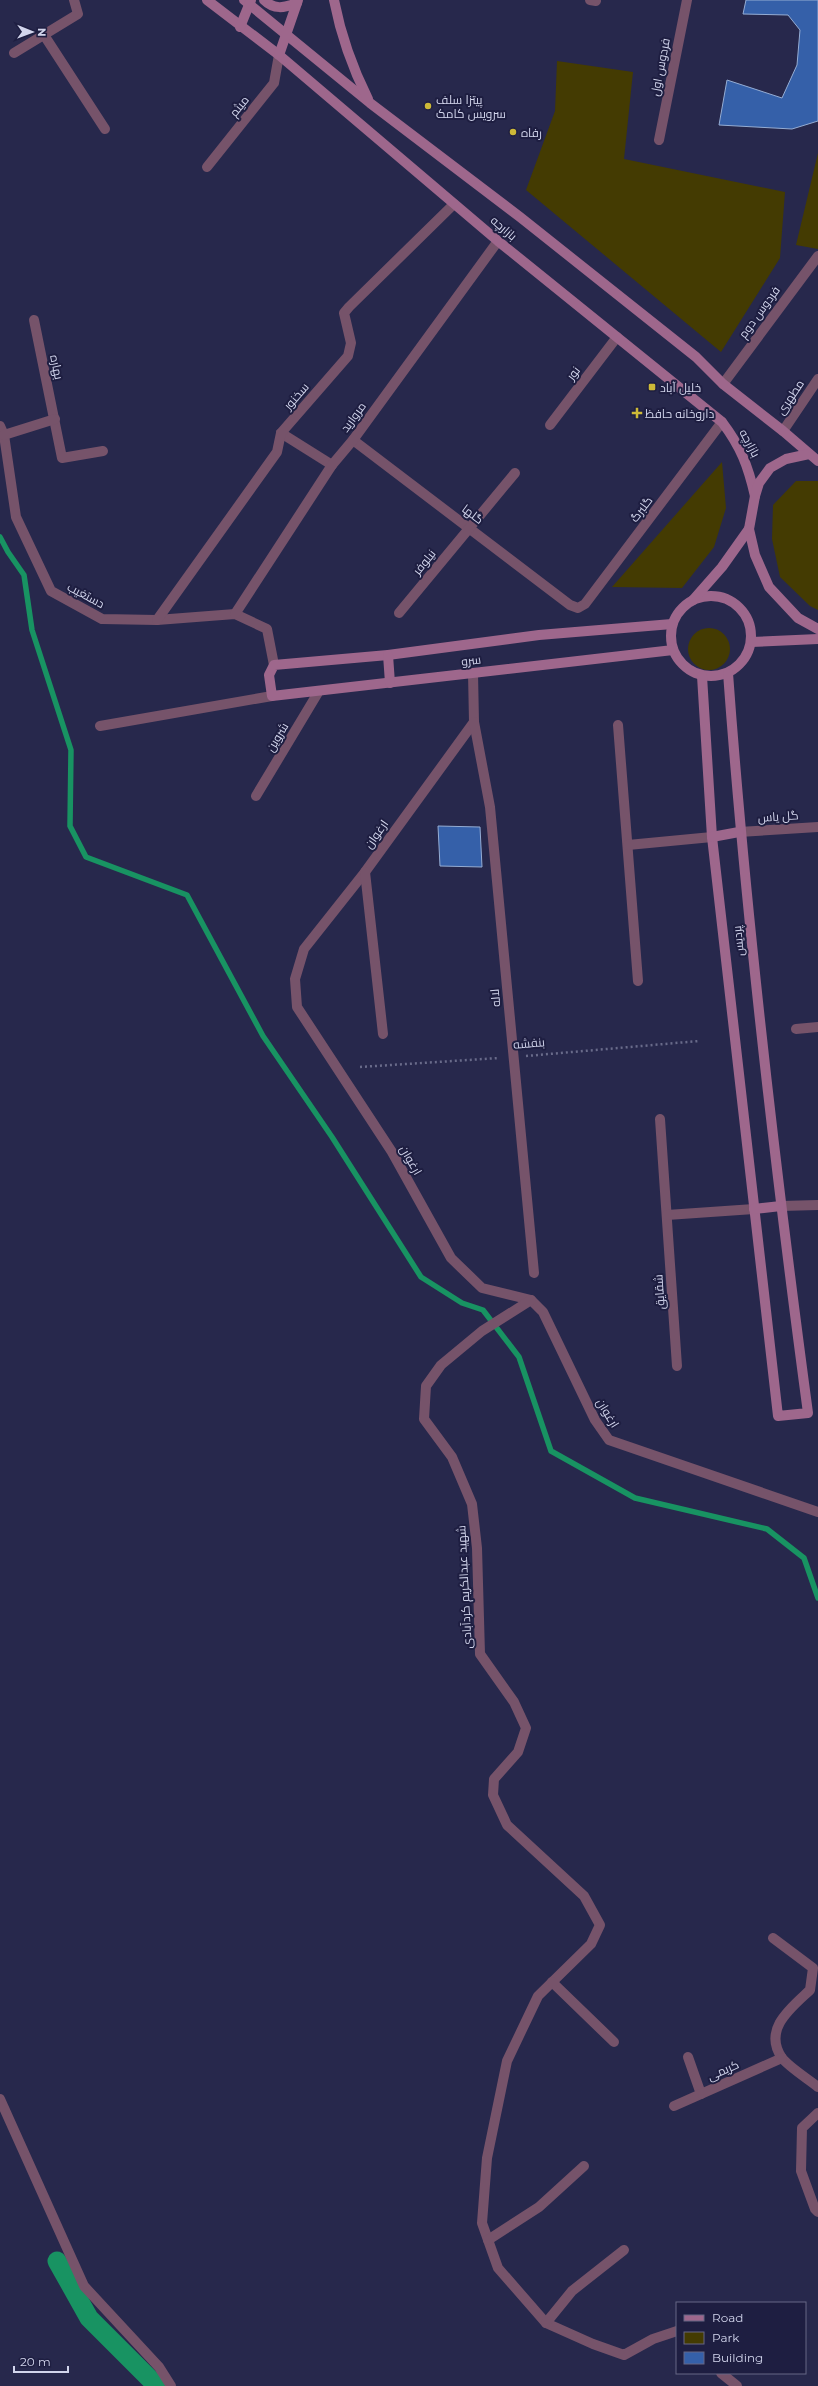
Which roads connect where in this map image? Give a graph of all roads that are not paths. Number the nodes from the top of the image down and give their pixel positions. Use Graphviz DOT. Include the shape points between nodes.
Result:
graph roads {
  1 [pos="74,0"];
  2 [pos="207,0"];
  3 [pos="264,0"];
  4 [pos="334,0"];
  5 [pos="687,0"];
  6 [pos="297,1"];
  7 [pos="248,2"];
  8 [pos="240,27"];
  9 [pos="286,34"];
  10 [pos="44,35"];
  11 [pos="14,53"];
  12 [pos="279,55"];
  13 [pos="370,103"];
  14 [pos="105,129"];
  15 [pos="659,140"];
  16 [pos="207,167"];
  17 [pos="454,204"];
  18 [pos="498,241"];
  19 [pos="818,256"];
  20 [pos="34,320"];
  21 [pos="617,337"];
  22 [pos="818,379"];
  23 [pos="723,384"];
  24 [pos="55,419"];
  25 [pos="722,422"];
  26 [pos="550,425"];
  27 [pos="2,430"];
  28 [pos="783,431"];
  29 [pos="281,433"];
  30 [pos="353,440"];
  31 [pos="103,451"];
  32 [pos="809,454"];
  33 [pos="818,461"];
  34 [pos="332,465"];
  35 [pos="514,473"];
  36 [pos="755,496"];
  37 [pos="469,527"];
  38 [pos="749,529"];
  39 [pos="693,600"];
  40 [pos="578,608"];
  41 [pos="399,613"];
  42 [pos="235,614"];
  43 [pos="157,620"];
  44 [pos="672,624"];
  45 [pos="818,629"];
  46 [pos="818,639"];
  47 [pos="751,642"];
  48 [pos="673,650"];
  49 [pos="388,655"];
  50 [pos="274,665"];
  51 [pos="473,673"];
  52 [pos="728,673"];
  53 [pos="702,676"];
  54 [pos="390,683"];
  55 [pos="319,691"];
  56 [pos="272,696"];
  57 [pos="474,722"];
  58 [pos="618,725"];
  59 [pos="100,726"];
  60 [pos="256,796"];
  61 [pos="818,826"];
  62 [pos="740,832"];
  63 [pos="712,837"];
  64 [pos="628,845"];
  65 [pos="365,872"];
  66 [pos="638,981"];
  67 [pos="818,1027"];
  68 [pos="796,1029"];
  69 [pos="383,1034"];
  70 [pos="660,1119"];
  71 [pos="818,1205"];
  72 [pos="781,1206"];
  73 [pos="754,1209"];
  74 [pos="667,1215"];
  75 [pos="534,1273"];
  76 [pos="531,1300"];
  77 [pos="677,1366"];
  78 [pos="818,1512"];
  79 [pos="773,1938"];
  80 [pos="552,1982"];
  81 [pos="614,2042"];
  82 [pos="688,2057"];
  83 [pos="782,2058"];
  84 [pos="818,2087"];
  85 [pos="701,2094"];
  86 [pos="0,2099"];
  87 [pos="674,2106"];
  88 [pos="818,2113"];
  89 [pos="584,2166"];
  90 [pos="818,2212"];
  91 [pos="488,2240"];
  92 [pos="624,2250"];
  93 [pos="546,2323"];
  94 [pos="676,2331"];
  95 [pos="722,2374"];
  96 [pos="171,2386"];
  97 [pos="737,2386"];
  1 -- 10 [label="street" via="78,14"];
  2 -- 8 [label="street, بازارچه"];
  3 -- 6 [label="street" via="277,8 285,8"];
  4 -- 13 [label="street" via="352,68"];
  5 -- 15 [label="street, فردوس اول"];
  6 -- 9 [label="street"];
  7 -- 8 [label="street"];
  7 -- 9 [label="street, بازارچه"];
  8 -- 12 [label="street, بازارچه"];
  9 -- 12 [label="street"];
  9 -- 13 [label="street, بازارچه"];
  10 -- 11 [label="street"];
  10 -- 14 [label="street"];
  12 -- 16 [label="street, میثم" via="274,83"];
  12 -- 17 [label="street, بازارچه"];
  13 -- 23 [label="street, بازارچه" via="562,250 696,357"];
  17 -- 18 [label="street, بازارچه"];
  17 -- 29 [label="street, سخنور" via="344,313 351,343 348,356"];
  18 -- 21 [label="street, بازارچه"];
  18 -- 30 [label="street, مروارید"];
  19 -- 23 [label="street, فردوس دوم"];
  20 -- 24 [label="street, بهاره"];
  21 -- 25 [label="street, بازارچه"];
  21 -- 26 [label="street, نور"];
  22 -- 28 [label="street, مطهری"];
  23 -- 28 [label="street, بازارچه"];
  24 -- 27 [label="street"];
  24 -- 31 [label="street, بهاره" via="62,458"];
  25 -- 36 [label="street, بازارچه" via="736,440 747,465"];
  25 -- 40 [label="street, گلبرگ" via="585,604"];
  27 -- 43 [label="street, دستغیب" via="16,517 51,591 102,619"];
  28 -- 32 [label="street, بازارچه"];
  29 -- 34 [label="street"];
  29 -- 43 [label="street, سخنور" via="277,452"];
  30 -- 34 [label="street, مروارید"];
  30 -- 37 [label="street, گلها"];
  32 -- 33 [label="street, بازارچه"];
  32 -- 36 [label="street" via="786,459 770,468 759,483"];
  34 -- 42 [label="street, مروارید"];
  35 -- 37 [label="street, نیلوفر"];
  36 -- 38 [label="street"];
  37 -- 40 [label="street, گلها" via="570,605"];
  37 -- 41 [label="street, نیلوفر"];
  38 -- 39 [label="street" via="722,567"];
  38 -- 45 [label="street" via="755,555 769,587 798,618"];
  39 -- 44 [label="street" via="678,612"];
  39 -- 47 [label="street" via="713,595 726,598 737,605 748,622"];
  42 -- 43 [label="street, دستغیب"];
  42 -- 50 [label="street" via="267,629"];
  44 -- 48 [label="street" via="670,637"];
  44 -- 49 [label="street, سرو" via="539,635"];
  46 -- 47 [label="street"];
  47 -- 52 [label="street" via="747,654 739,665"];
  48 -- 51 [label="street, سرو"];
  48 -- 53 [label="street" via="680,662"];
  49 -- 50 [label="street, سرو"];
  49 -- 54 [label="street"];
  50 -- 56 [label="street" via="269,675"];
  51 -- 54 [label="street, سرو"];
  51 -- 57 [label="street"];
  52 -- 53 [label="street"];
  52 -- 62 [label="street, پردیس"];
  53 -- 63 [label="street, پردیس"];
  54 -- 55 [label="street, سرو"];
  55 -- 56 [label="street, سرو"];
  55 -- 60 [label="street, شروین"];
  56 -- 59 [label="street"];
  57 -- 65 [label="street, ارغوان"];
  57 -- 75 [label="street, لاله" via="490,807"];
  58 -- 64 [label="street"];
  61 -- 62 [label="street, گل یاس"];
  62 -- 63 [label="street"];
  62 -- 72 [label="street, پردیس"];
  63 -- 64 [label="street"];
  63 -- 73 [label="street, پردیس"];
  64 -- 66 [label="street"];
  65 -- 69 [label="street"];
  65 -- 76 [label="street, ارغوان" via="304,949 295,979 297,1007 392,1152 451,1258 482,1288"];
  67 -- 68 [label="street"];
  70 -- 74 [label="street, شقایق"];
  71 -- 72 [label="street"];
  72 -- 73 [label="street"];
  72 -- 73 [label="street, پردیس" via="808,1413 778,1416"];
  73 -- 74 [label="street"];
  74 -- 77 [label="street, شقایق"];
  76 -- 78 [label="street, ارغوان" via="543,1312 595,1420 609,1440"];
  76 -- 80 [label="street, شهید عبدالکریم کردآبادی" via="482,1331 441,1365 426,1386 424,1419 452,1457 472,1504 477,1548 480,1654 514,1702 526,1728 518,1752 494,1779 493,1795 507,1825 584,1896 600,1925 591,1944"];
  79 -- 83 [label="street" via="813,1968 810,1990 782,2016 779,2023 775,2037"];
  80 -- 81 [label="street"];
  80 -- 91 [label="street, شهید عبدالکریم کردآبادی" via="538,1996 508,2060 487,2158 482,2223"];
  82 -- 85 [label="street"];
  83 -- 84 [label="street"];
  83 -- 85 [label="street, کریمی"];
  85 -- 87 [label="street, کریمی"];
  86 -- 96 [label="street" via="84,2286 159,2367"];
  88 -- 90 [label="street" via="802,2128 801,2171"];
  89 -- 91 [label="street" via="538,2207"];
  91 -- 93 [label="street, شهید عبدالکریم کردآبادی" via="498,2268"];
  92 -- 93 [label="street" via="572,2291"];
  93 -- 94 [label="street, شهید عبدالکریم کردآبادی" via="624,2355 654,2339"];
  95 -- 97 [label="street"];
}
